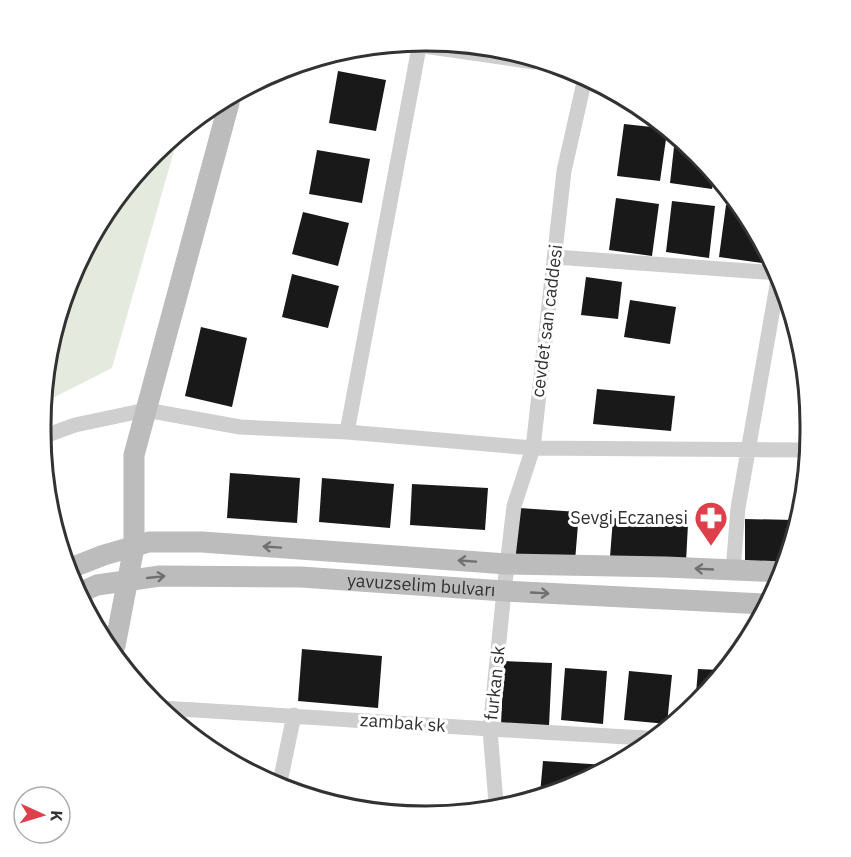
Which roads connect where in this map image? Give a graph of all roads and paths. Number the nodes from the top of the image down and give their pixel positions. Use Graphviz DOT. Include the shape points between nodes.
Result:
graph roads {
  1 [pos="415,51"];
  2 [pos="583,86"];
  3 [pos="228,107"];
  4 [pos="555,257"];
  5 [pos="767,273"];
  6 [pos="775,292"];
  7 [pos="146,410"];
  8 [pos="347,432"];
  9 [pos="51,434"];
  10 [pos="533,448"];
  11 [pos="748,450"];
  12 [pos="799,450"];
  13 [pos="134,547"];
  14 [pos="507,564"];
  15 [pos="76,566"];
  16 [pos="733,571"];
  17 [pos="772,573"];
  18 [pos="128,580"];
  19 [pos="87,590"];
  20 [pos="504,591"];
  21 [pos="758,604"];
  22 [pos="116,642"];
  23 [pos="175,709"];
  24 [pos="294,715"];
  25 [pos="490,730"];
  26 [pos="641,738"];
  27 [pos="281,777"];
  28 [pos="496,800"];
  1 -- 8 [label="street"];
  2 -- 4 [label="street, cevdet san caddesi" via="564,171"];
  3 -- 7 [label="main road"];
  4 -- 5 [label="street"];
  4 -- 10 [label="street, cevdet san caddesi"];
  6 -- 11 [label="street"];
  7 -- 8 [label="street" via="240,427"];
  7 -- 9 [label="street"];
  7 -- 13 [label="main road" via="134,455"];
  8 -- 10 [label="street"];
  10 -- 11 [label="street"];
  10 -- 14 [label="street, cevdet san caddesi" via="514,506"];
  11 -- 12 [label="street"];
  11 -- 16 [label="street"];
  14 -- 13 [label="main road, one-way" via="202,542 149,542"];
  13 -- 15 [label="main road"];
  13 -- 18 [label="main road"];
  16 -- 14 [label="main road, one-way"];
  14 -- 20 [label="street, furkan sk"];
  16 -- 17 [label="main road"];
  18 -- 19 [label="main road, yavuzselim bulvarı"];
  18 -- 20 [label="main road, yavuzselim bulvarı, one-way" via="160,576 301,577"];
  18 -- 22 [label="main road"];
  20 -- 21 [label="main road, yavuzselim bulvarı, one-way"];
  20 -- 25 [label="street, furkan sk"];
  23 -- 24 [label="street, zambak sk"];
  24 -- 25 [label="street, zambak sk"];
  24 -- 27 [label="street"];
  25 -- 26 [label="street, zambak sk"];
  25 -- 28 [label="street, furkan sk"];
}
